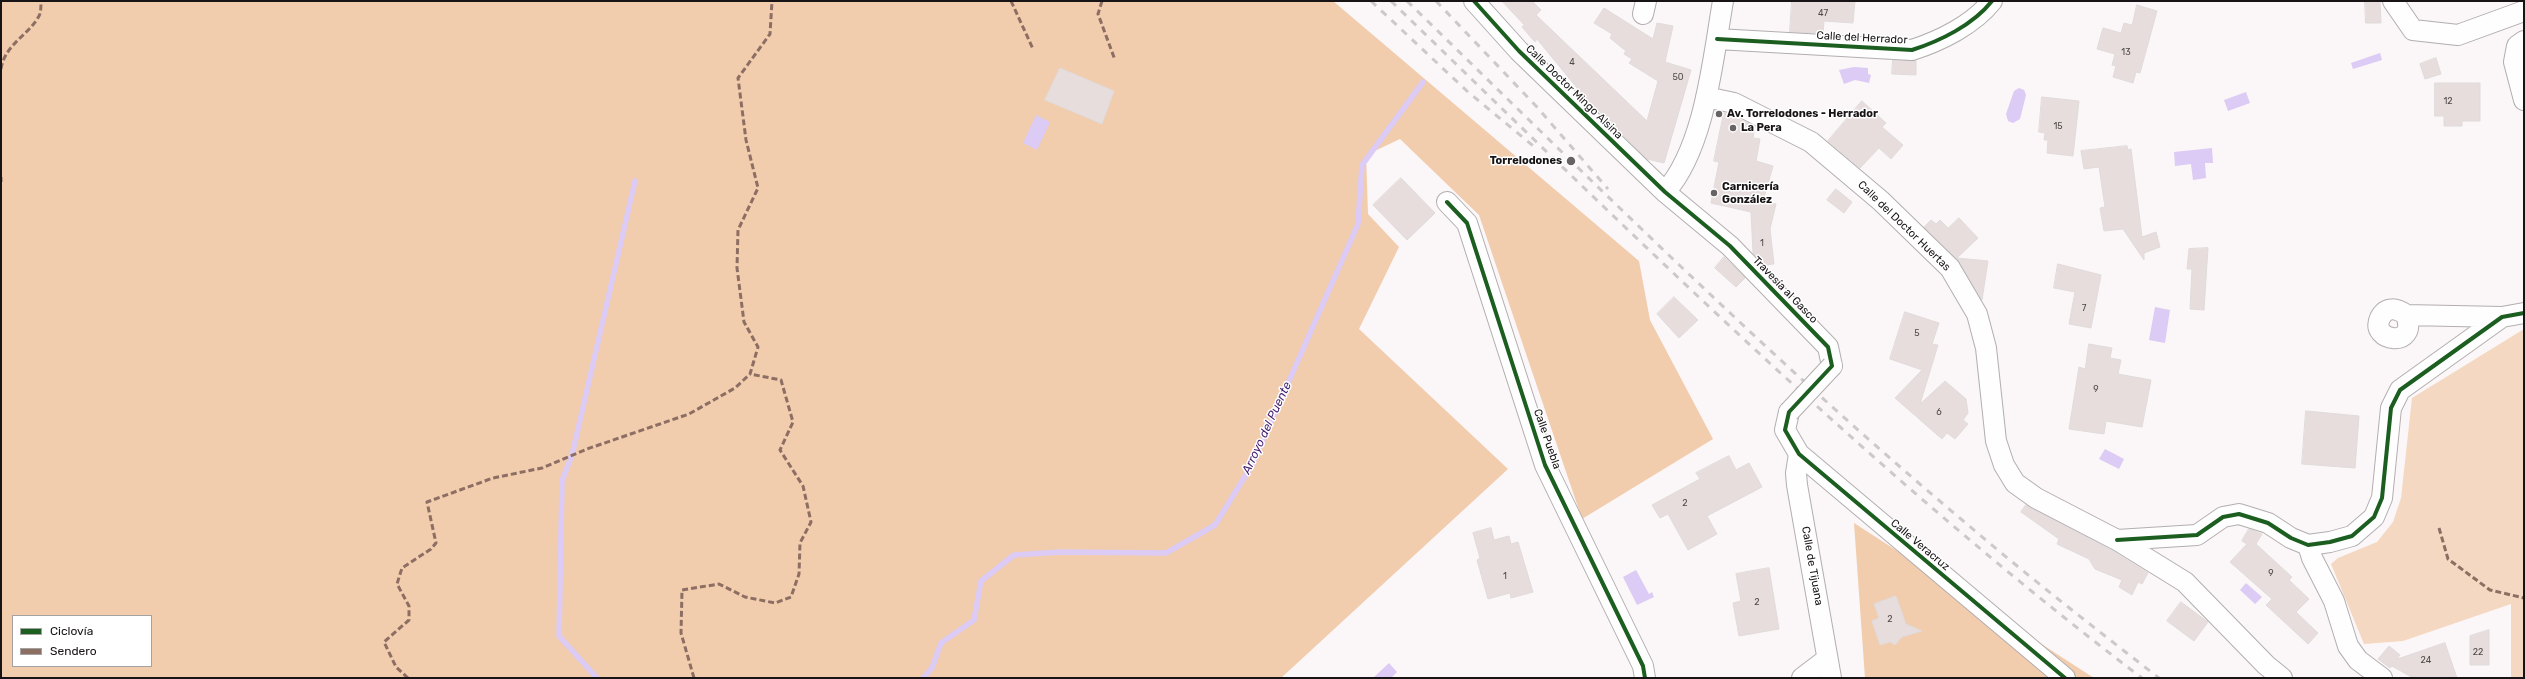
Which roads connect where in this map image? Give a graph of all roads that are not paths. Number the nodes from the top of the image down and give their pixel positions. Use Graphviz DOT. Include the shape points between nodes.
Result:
graph roads {
  1 [pos="1474,1"];
  2 [pos="1723,1"];
  3 [pos="1992,1"];
  4 [pos="2393,1"];
  5 [pos="2524,11"];
  6 [pos="1717,39"];
  7 [pos="2524,40"];
  8 [pos="1706,96"];
  9 [pos="2524,100"];
  10 [pos="1665,192"];
  11 [pos="1446,202"];
  12 [pos="2524,312"];
  13 [pos="2406,315"];
  14 [pos="2454,316"];
  15 [pos="2502,317"];
  16 [pos="2458,348"];
  17 [pos="1789,412"];
  18 [pos="1799,454"];
  19 [pos="2117,540"];
  20 [pos="2308,544"];
  21 [pos="1829,669"];
  22 [pos="1645,678"];
  23 [pos="1802,678"];
  24 [pos="2065,678"];
  25 [pos="2282,678"];
  26 [pos="2382,678"];
  1 -- 10 [label="street, Calle Doctor Mingo Alsina" via="1519,52"];
  2 -- 6 [label="street"];
  3 -- 6 [label="street, Calle del Herrador" via="1960,28 1936,42 1912,50"];
  4 -- 5 [label="street" via="2413,30 2458,35"];
  6 -- 8 [label="street"];
  7 -- 9 [label="street" via="2517,46 2514,62"];
  8 -- 10 [label="street" via="1688,160 1678,178"];
  8 -- 19 [label="street, Calle del Doctor Huertas" via="1734,103 1811,142 1881,201 1950,268 1977,314 1986,348 1996,441 2015,483 2036,498"];
  10 -- 17 [label="street, Travesía al Gasco, bridge" via="1730,246 1828,347 1832,366"];
  11 -- 22 [label="street, Calle Puebla" via="1467,223 1545,465 1643,666"];
  12 -- 15 [label="street"];
  13 -- 14 [label="street"];
  14 -- 15 [label="street"];
  14 -- 16 [label="street" via="2459,329"];
  15 -- 16 [label="street"];
  16 -- 20 [label="street" via="2400,390 2391,408 2382,498 2374,518 2352,536"];
  17 -- 18 [label="street, Calle Veracruz" via="1785,430"];
  18 -- 21 [label="street, Calle de Tijuana" via="1797,485"];
  18 -- 24 [label="street, Calle Veracruz"];
  19 -- 20 [label="street" via="2197,535 2223,518 2239,514 2268,523 2291,538"];
  19 -- 25 [label="street, Calle del Doctor Huertas" via="2186,582 2266,665"];
  20 -- 26 [label="street" via="2312,558 2334,601 2348,646 2358,660"];
  21 -- 23 [label="street"];
}
